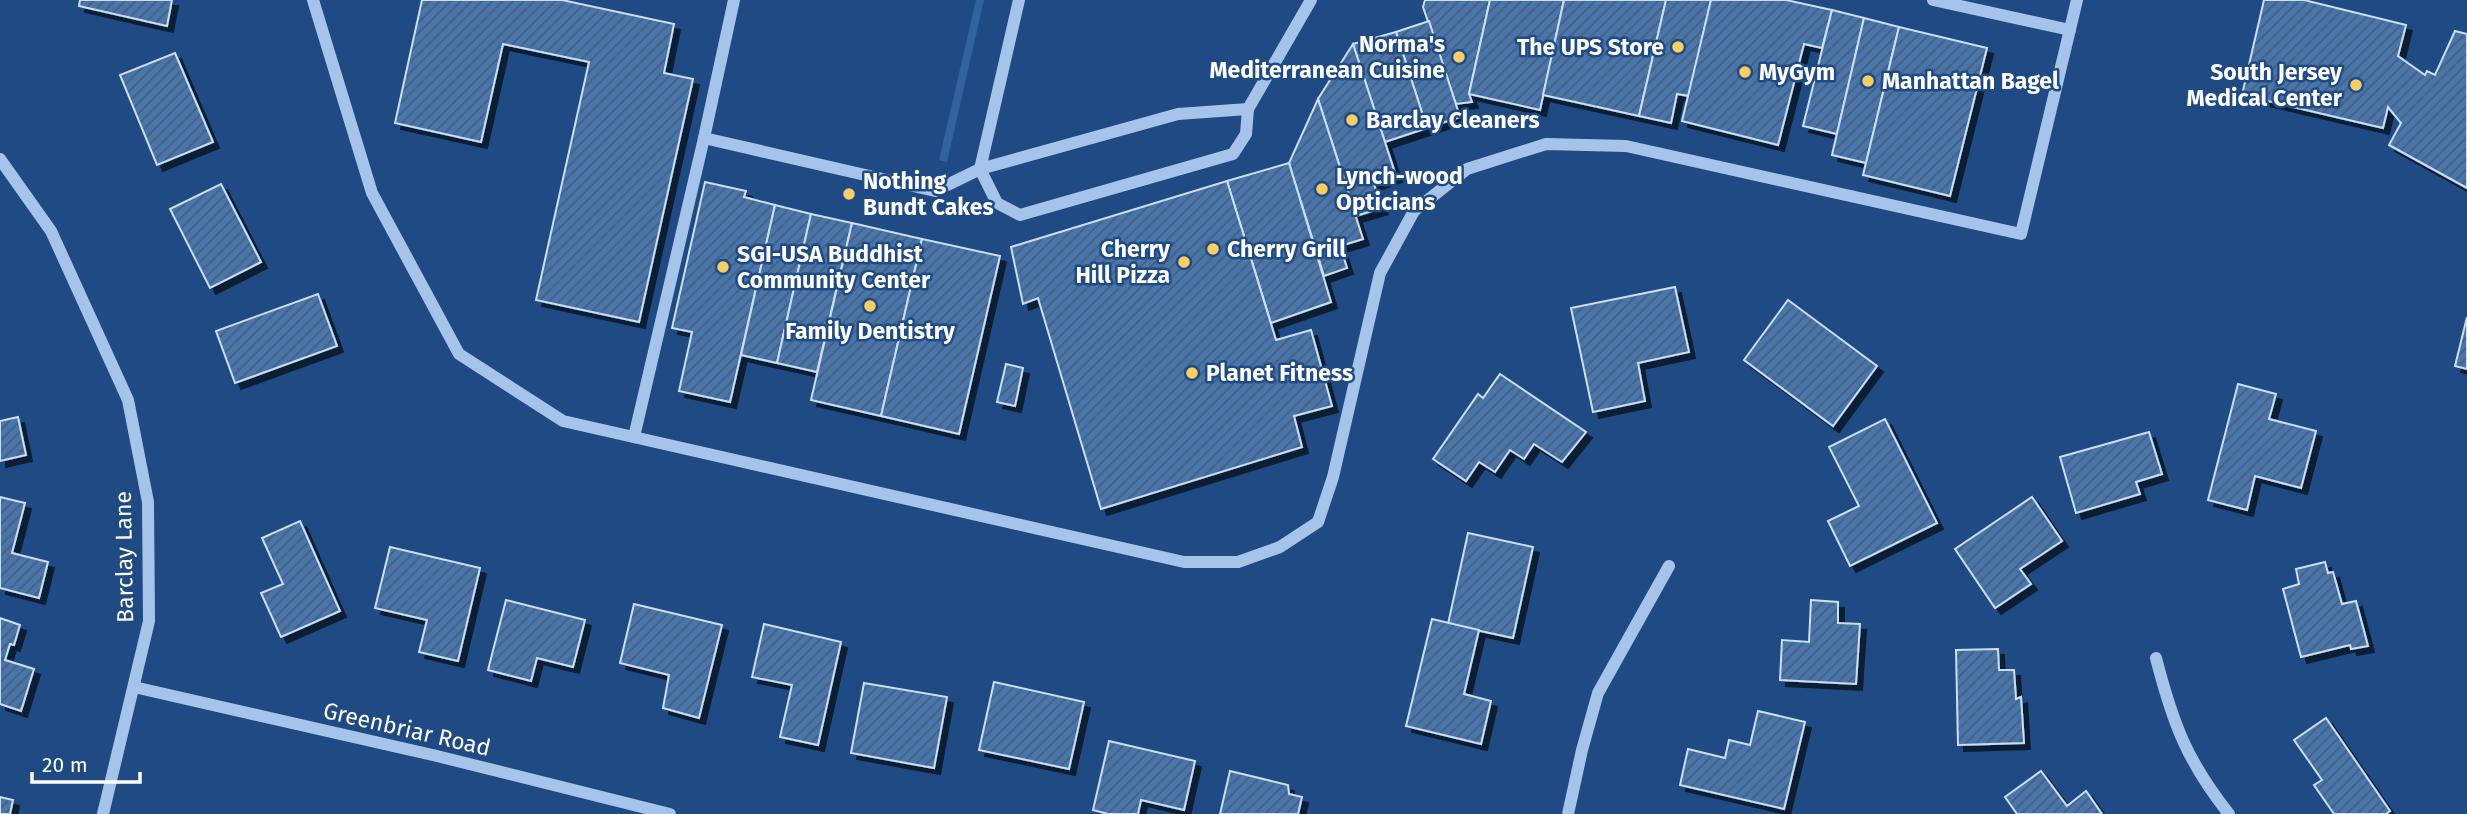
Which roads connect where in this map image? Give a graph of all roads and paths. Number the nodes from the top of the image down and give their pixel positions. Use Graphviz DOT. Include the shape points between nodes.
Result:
graph roads {
  1 [pos="313,0"];
  2 [pos="734,0"];
  3 [pos="1019,0"];
  4 [pos="1311,0"];
  5 [pos="1933,0"];
  6 [pos="2077,0"];
  7 [pos="2070,30"];
  8 [pos="1248,109"];
  9 [pos="704,138"];
  10 [pos="0,159"];
  11 [pos="980,169"];
  12 [pos="634,437"];
  13 [pos="1669,566"];
  14 [pos="2156,658"];
  15 [pos="134,687"];
  16 [pos="103,814"];
  17 [pos="670,814"];
  18 [pos="1568,814"];
  19 [pos="2229,814"];
  1 -- 12 [label="street" via="372,193 459,354 563,421"];
  2 -- 9 [label="street"];
  3 -- 11 [label="street"];
  4 -- 8 [label="street"];
  5 -- 7 [label="street"];
  6 -- 7 [label="street"];
  7 -- 12 [label="street" via="2021,234 1626,146 1546,144 1467,169 1415,211 1380,272 1333,478 1318,522 1280,547 1238,562 1184,562"];
  8 -- 11 [label="street" via="1178,114"];
  8 -- 11 [label="street" via="1245,134 1233,153 1020,215 998,203"];
  9 -- 11 [label="street" via="935,191"];
  9 -- 12 [label="street"];
  10 -- 15 [label="street, Barclay Lane" via="51,231 128,400 148,502 149,621"];
  13 -- 18 [label="street" via="1598,693"];
  14 -- 19 [label="street" via="2185,749"];
  15 -- 16 [label="street, Barclay Lane"];
  15 -- 17 [label="street, Greenbriar Road"];
}
